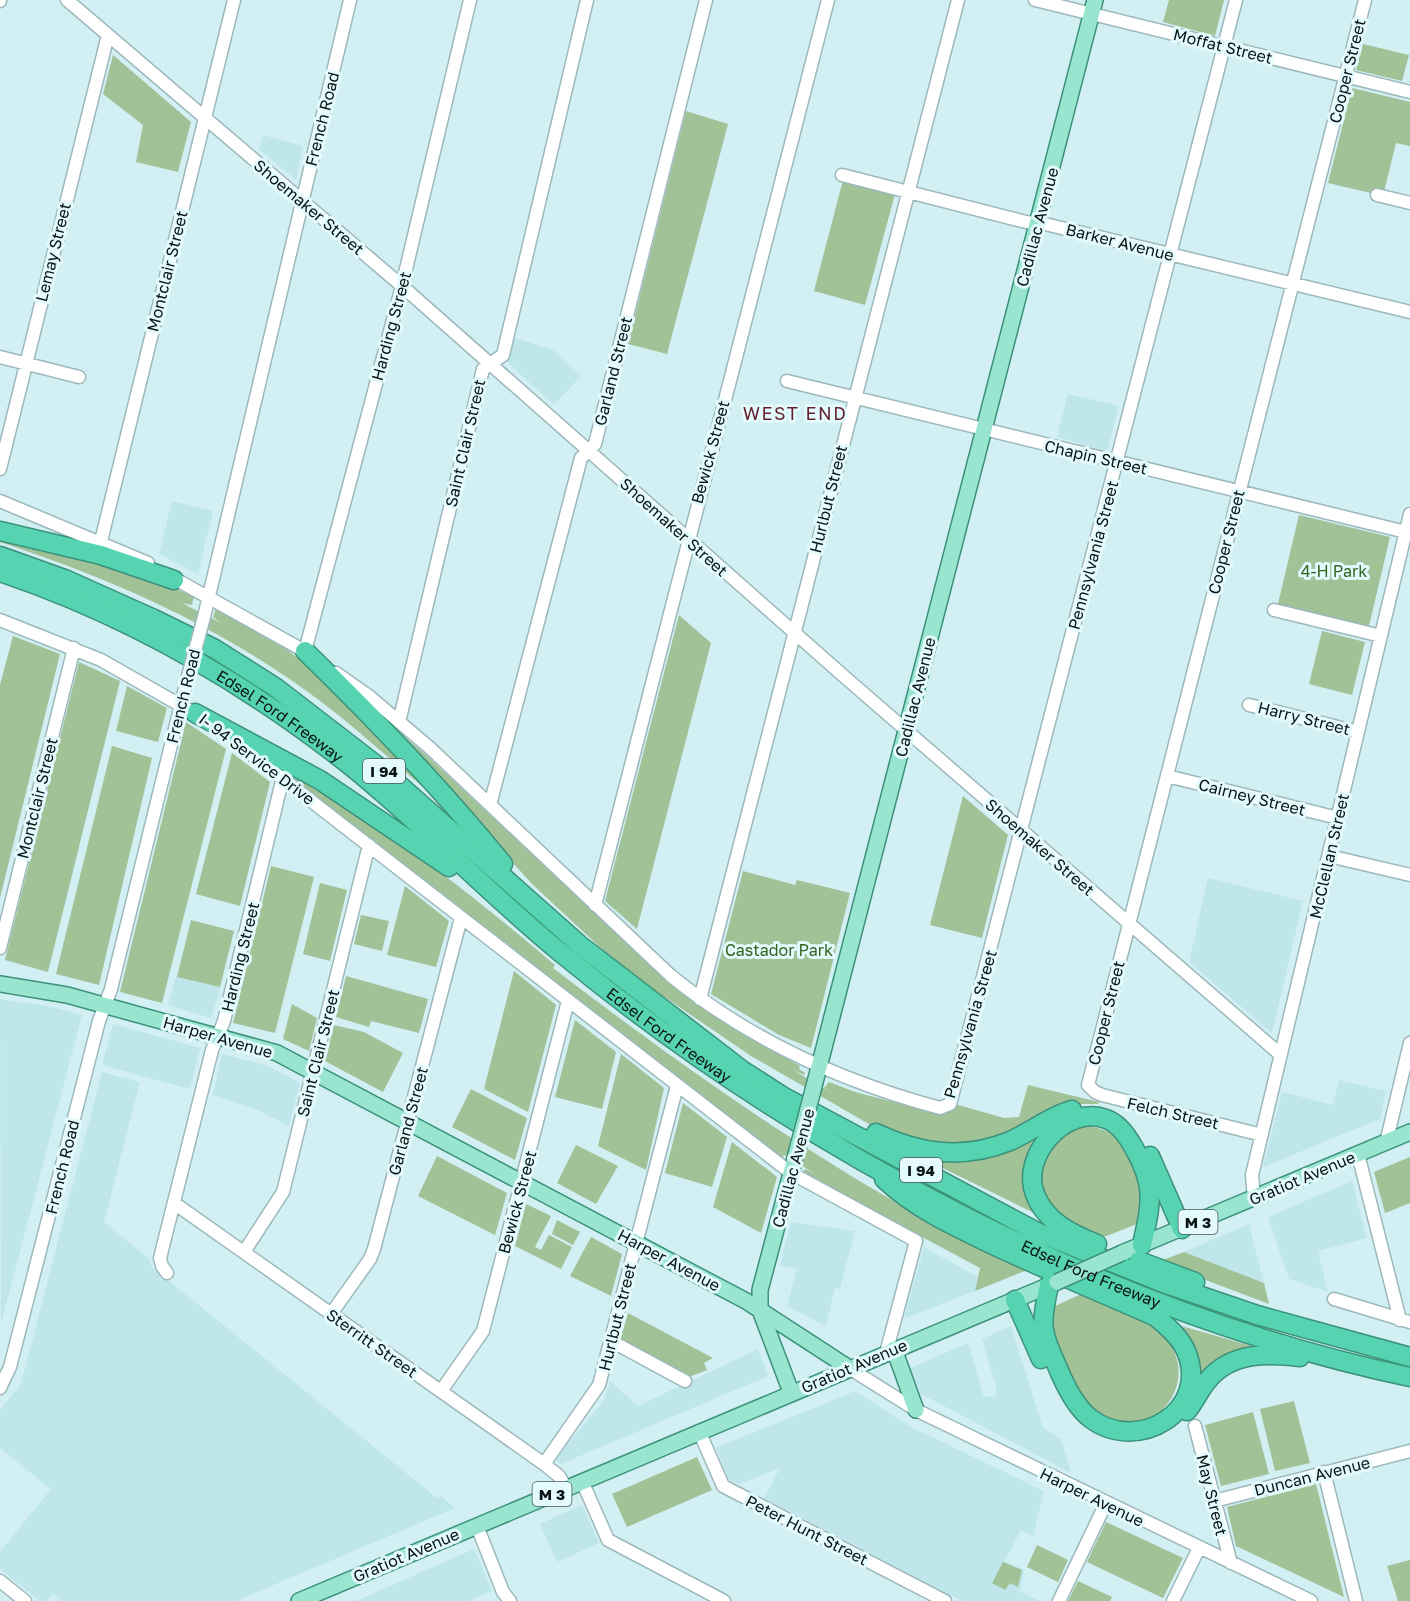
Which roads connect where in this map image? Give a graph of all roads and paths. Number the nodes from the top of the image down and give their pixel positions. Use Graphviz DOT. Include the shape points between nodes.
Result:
graph roads {
  1 [pos="234,0"];
  2 [pos="350,0"];
  3 [pos="470,0"];
  4 [pos="587,0"];
  5 [pos="706,0"];
  6 [pos="828,0"];
  7 [pos="958,0"];
  8 [pos="1035,0"];
  9 [pos="1236,0"];
  10 [pos="1365,0"];
  11 [pos="73,3"];
  12 [pos="1093,7"];
  13 [pos="108,35"];
  14 [pos="1224,47"];
  15 [pos="1346,76"];
  16 [pos="1410,92"];
  17 [pos="205,118"];
  18 [pos="842,175"];
  19 [pos="908,192"];
  20 [pos="1377,195"];
  21 [pos="302,201"];
  22 [pos="1410,203"];
  23 [pos="1038,223"];
  24 [pos="1171,255"];
  25 [pos="1292,284"];
  26 [pos="402,286"];
  27 [pos="1410,312"];
  28 [pos="0,357"];
  29 [pos="26,364"];
  30 [pos="491,364"];
  31 [pos="80,377"];
  32 [pos="787,381"];
  33 [pos="854,398"];
  34 [pos="984,430"];
  35 [pos="588,450"];
  36 [pos="1117,462"];
  37 [pos="0,469"];
  38 [pos="1239,492"];
  39 [pos="0,501"];
  40 [pos="1410,514"];
  41 [pos="0,531"];
  42 [pos="1406,532"];
  43 [pos="687,539"];
  44 [pos="101,541"];
  45 [pos="0,556"];
  46 [pos="0,572"];
  47 [pos="174,580"];
  48 [pos="209,597"];
  49 [pos="1274,610"];
  50 [pos="0,620"];
  51 [pos="794,633"];
  52 [pos="1381,636"];
  53 [pos="74,648"];
  54 [pos="305,651"];
  55 [pos="1249,705"];
  56 [pos="188,708"];
  57 [pos="399,722"];
  58 [pos="906,731"];
  59 [pos="1358,732"];
  60 [pos="1167,776"];
  61 [pos="283,777"];
  62 [pos="490,806"];
  63 [pos="1338,818"];
  64 [pos="1022,831"];
  65 [pos="369,845"];
  66 [pos="1329,856"];
  67 [pos="1410,875"];
  68 [pos="506,905"];
  69 [pos="595,906"];
  70 [pos="541,909"];
  71 [pos="461,918"];
  72 [pos="1129,924"];
  73 [pos="0,948"];
  74 [pos="0,984"];
  75 [pos="700,999"];
  76 [pos="568,1001"];
  77 [pos="105,1005"];
  78 [pos="219,1037"];
  79 [pos="1410,1043"];
  80 [pos="1281,1056"];
  81 [pos="820,1065"];
  82 [pos="314,1072"];
  83 [pos="1088,1085"];
  84 [pos="677,1086"];
  85 [pos="784,1097"];
  86 [pos="408,1122"];
  87 [pos="1410,1132"];
  88 [pos="1262,1135"];
  89 [pos="1386,1143"];
  90 [pos="1358,1154"];
  91 [pos="872,1168"];
  92 [pos="791,1173"];
  93 [pos="522,1182"];
  94 [pos="1254,1198"];
  95 [pos="174,1203"];
  96 [pos="1182,1229"];
  97 [pos="637,1242"];
  98 [pos="1138,1246"];
  99 [pos="244,1252"];
  100 [pos="167,1273"];
  101 [pos="1053,1283"];
  102 [pos="1334,1299"];
  103 [pos="1015,1300"];
  104 [pos="760,1310"];
  105 [pos="331,1314"];
  106 [pos="1405,1321"];
  107 [pos="611,1341"];
  108 [pos="1383,1350"];
  109 [pos="890,1351"];
  110 [pos="1410,1357"];
  111 [pos="1332,1361"];
  112 [pos="849,1368"];
  113 [pos="1410,1377"];
  114 [pos="685,1381"];
  115 [pos="0,1388"];
  116 [pos="441,1391"];
  117 [pos="791,1392"];
  118 [pos="916,1410"];
  119 [pos="1195,1426"];
  120 [pos="699,1431"];
  121 [pos="1410,1451"];
  122 [pos="544,1464"];
  123 [pos="1324,1472"];
  124 [pos="582,1480"];
  125 [pos="566,1488"];
  126 [pos="1214,1501"];
  127 [pos="1106,1503"];
  128 [pos="477,1526"];
  129 [pos="1199,1548"];
  130 [pos="1231,1563"];
  131 [pos="0,1581"];
  132 [pos="1289,1596"];
  133 [pos="25,1601"];
  134 [pos="298,1601"];
  135 [pos="510,1601"];
  136 [pos="724,1601"];
  137 [pos="945,1601"];
  138 [pos="1059,1601"];
  139 [pos="1173,1601"];
  140 [pos="1311,1601"];
  141 [pos="1356,1601"];
  1 -- 17 [label="street, Montclair Street"];
  2 -- 21 [label="street, French Road"];
  3 -- 26 [label="street, Harding Street"];
  4 -- 30 [label="street, Saint Clair Street" via="503,355"];
  5 -- 35 [label="street, Garland Street" via="595,444"];
  6 -- 43 [label="street, Bewick Street"];
  7 -- 19 [label="street, Hurlbut Street"];
  8 -- 12 [label="street, Moffat Street"];
  9 -- 14 [label="street, Pennsylvania Street"];
  10 -- 15 [label="street, Cooper Street"];
  11 -- 13 [label="street, Shoemaker Street"];
  12 -- 14 [label="street, Moffat Street"];
  12 -- 23 [label="main road, Cadillac Avenue"];
  13 -- 17 [label="street, Shoemaker Street"];
  13 -- 29 [label="street, Lemay Street"];
  14 -- 15 [label="street, Moffat Street"];
  14 -- 24 [label="street, Pennsylvania Street"];
  15 -- 16 [label="street, Moffat Street"];
  15 -- 25 [label="street, Cooper Street"];
  17 -- 21 [label="street, Shoemaker Street"];
  17 -- 44 [label="street, Montclair Street"];
  18 -- 19 [label="street, Barker Avenue"];
  19 -- 23 [label="street, Barker Avenue"];
  19 -- 33 [label="street, Hurlbut Street"];
  20 -- 22 [label="street"];
  21 -- 26 [label="street, Shoemaker Street"];
  21 -- 48 [label="street, French Road"];
  23 -- 24 [label="street, Barker Avenue"];
  23 -- 34 [label="main road, Cadillac Avenue"];
  24 -- 25 [label="street, Barker Avenue"];
  24 -- 36 [label="street, Pennsylvania Street"];
  25 -- 27 [label="street, Barker Avenue"];
  25 -- 38 [label="street, Cooper Street"];
  26 -- 30 [label="street, Shoemaker Street"];
  26 -- 54 [label="street, Harding Street"];
  28 -- 29 [label="street"];
  29 -- 31 [label="street"];
  29 -- 37 [label="street, Lemay Street"];
  30 -- 35 [label="street, Shoemaker Street"];
  30 -- 57 [label="street, Saint Clair Street" via="483,369"];
  32 -- 33 [label="street, Chapin Street"];
  33 -- 34 [label="street, Chapin Street"];
  33 -- 51 [label="street, Hurlbut Street"];
  34 -- 36 [label="street, Chapin Street"];
  34 -- 58 [label="main road, Cadillac Avenue"];
  35 -- 43 [label="street, Shoemaker Street"];
  35 -- 62 [label="street, Garland Street" via="581,458"];
  36 -- 38 [label="street, Chapin Street"];
  36 -- 64 [label="street, Pennsylvania Street"];
  38 -- 42 [label="street, Chapin Street"];
  38 -- 60 [label="street, Cooper Street"];
  39 -- 44 [label="street"];
  40 -- 42 [label="street, McClellan Street"];
  41 -- 47 [label="highway" via="101,555"];
  42 -- 52 [label="street, McClellan Street"];
  43 -- 51 [label="street, Shoemaker Street"];
  43 -- 69 [label="street, Bewick Street"];
  44 -- 47 [label="street" via="159,568"];
  45 -- 70 [label="highway, Edsel Ford Freeway / I 94" via="67,580 154,619 215,649 275,687 380,768"];
  46 -- 68 [label="highway, Edsel Ford Freeway / I 94" via="134,626 212,669 352,768"];
  47 -- 48 [label="street"];
  48 -- 54 [label="street"];
  48 -- 56 [label="street, French Road, bridge" via="187,680"];
  49 -- 52 [label="street"];
  50 -- 53 [label="street, I- 94 Service Drive"];
  51 -- 58 [label="street, Shoemaker Street"];
  51 -- 75 [label="street, Hurlbut Street"];
  52 -- 59 [label="street, McClellan Street"];
  53 -- 56 [label="street, I- 94 Service Drive"];
  53 -- 73 [label="street, Montclair Street"];
  54 -- 57 [label="street"];
  54 -- 70 [label="highway" via="446,794"];
  55 -- 59 [label="street, Harry Street"];
  56 -- 61 [label="street, I- 94 Service Drive"];
  56 -- 68 [label="highway" via="320,780"];
  56 -- 77 [label="street, French Road"];
  57 -- 62 [label="street"];
  58 -- 64 [label="street, Shoemaker Street"];
  58 -- 81 [label="main road, Cadillac Avenue"];
  59 -- 63 [label="street, McClellan Street"];
  60 -- 63 [label="street, Cairney Street"];
  60 -- 72 [label="street, Cooper Street"];
  61 -- 65 [label="street, I- 94 Service Drive"];
  61 -- 78 [label="street, Harding Street"];
  62 -- 69 [label="street"];
  63 -- 66 [label="street, McClellan Street"];
  64 -- 72 [label="street, Shoemaker Street"];
  64 -- 81 [label="street, Pennsylvania Street" via="953,1099 940,1108 884,1093"];
  65 -- 71 [label="street, I- 94 Service Drive"];
  65 -- 82 [label="street, Saint Clair Street"];
  66 -- 67 [label="street"];
  66 -- 80 [label="street, McClellan Street"];
  68 -- 91 [label="highway, Edsel Ford Freeway / I 94" via="562,954 681,1046 763,1103"];
  69 -- 75 [label="street"];
  70 -- 85 [label="highway, Edsel Ford Freeway / I 94" via="672,1018"];
  71 -- 76 [label="street, Edsel Ford Freeway"];
  71 -- 86 [label="street, Garland Street"];
  72 -- 80 [label="street, Shoemaker Street"];
  72 -- 83 [label="street, Cooper Street"];
  74 -- 77 [label="main road, Harper Avenue"];
  75 -- 81 [label="street" via="755,1034"];
  76 -- 84 [label="street, Edsel Ford Freeway"];
  76 -- 93 [label="street, Bewick Street"];
  77 -- 78 [label="main road, Harper Avenue"];
  77 -- 115 [label="street, French Road" via="10,1367"];
  78 -- 82 [label="main road, Harper Avenue" via="277,1053"];
  78 -- 95 [label="street, Harding Street" via="212,1050"];
  79 -- 89 [label="street"];
  80 -- 88 [label="street, McClellan Street"];
  81 -- 92 [label="main road, Cadillac Avenue, bridge"];
  82 -- 86 [label="main road, Harper Avenue"];
  82 -- 99 [label="street, Saint Clair Street" via="283,1192"];
  83 -- 88 [label="street, Felch Street" via="1102,1095"];
  84 -- 92 [label="street, Edsel Ford Freeway"];
  84 -- 97 [label="street, Hurlbut Street"];
  85 -- 96 [label="highway" via="828,1110 896,1143 938,1153 978,1152 1010,1141 1069,1111 1104,1111 1126,1122 1143,1140"];
  85 -- 108 [label="highway, Edsel Ford Freeway / I 94" via="1037,1233 1173,1287"];
  86 -- 93 [label="main road, Harper Avenue"];
  86 -- 105 [label="street, Garland Street" via="370,1259"];
  87 -- 89 [label="main road, Gratiot Avenue / M 3"];
  88 -- 94 [label="street, McClellan Street" via="1252,1174"];
  89 -- 90 [label="main road, Gratiot Avenue / M 3"];
  90 -- 94 [label="main road, Gratiot Avenue / M 3"];
  90 -- 106 [label="street"];
  91 -- 101 [label="highway" via="906,1200 944,1221 1156,1317 1186,1349 1190,1374 1181,1404 1167,1420 1142,1432 1114,1430 1095,1421 1078,1406 1042,1329"];
  91 -- 111 [label="highway, Edsel Ford Freeway / I 94" via="1072,1266"];
  92 -- 104 [label="main road, Cadillac Avenue" via="760,1290"];
  92 -- 109 [label="street, Edsel Ford Freeway" via="916,1241"];
  93 -- 97 [label="main road, Harper Avenue"];
  93 -- 116 [label="street, Bewick Street" via="483,1331"];
  94 -- 96 [label="main road, Gratiot Avenue / M 3"];
  95 -- 99 [label="street, Sterritt Street"];
  95 -- 100 [label="street, Harding Street" via="160,1258"];
  96 -- 98 [label="main road, Gratiot Avenue / M 3"];
  97 -- 104 [label="main road, Harper Avenue"];
  97 -- 107 [label="street, Hurlbut Street"];
  98 -- 101 [label="main road, Gratiot Avenue / M 3, bridge"];
  98 -- 108 [label="highway" via="1151,1193 1131,1143 1119,1127 1106,1119 1079,1118 1067,1124 1051,1135 1040,1151 1031,1177 1044,1210 1061,1227 1152,1266"];
  99 -- 105 [label="street, Sterritt Street"];
  101 -- 103 [label="main road, Gratiot Avenue / M 3"];
  102 -- 106 [label="street"];
  103 -- 109 [label="main road, Gratiot Avenue / M 3"];
  103 -- 111 [label="highway" via="1051,1383 1082,1422 1116,1439 1145,1439 1169,1428 1210,1378 1244,1357 1281,1354"];
  104 -- 112 [label="main road, Harper Avenue"];
  104 -- 117 [label="main road, Cadillac Avenue"];
  105 -- 116 [label="street, Sterritt Street"];
  107 -- 114 [label="street"];
  107 -- 122 [label="street, Hurlbut Street" via="596,1391"];
  108 -- 110 [label="highway, Edsel Ford Freeway / I 94"];
  109 -- 112 [label="main road, Gratiot Avenue / M 3"];
  109 -- 118 [label="main road"];
  111 -- 113 [label="highway, Edsel Ford Freeway / I 94"];
  112 -- 117 [label="main road, Gratiot Avenue / M 3"];
  112 -- 118 [label="street, Harper Avenue"];
  116 -- 122 [label="street, Sterritt Street"];
  117 -- 120 [label="main road, Gratiot Avenue / M 3"];
  118 -- 127 [label="street, Harper Avenue"];
  119 -- 126 [label="street, May Street"];
  120 -- 124 [label="main road, Gratiot Avenue / M 3"];
  120 -- 137 [label="street, Peter Hunt Street" via="723,1486"];
  121 -- 123 [label="street, Duncan Avenue"];
  122 -- 125 [label="street, Sterritt Street"];
  123 -- 126 [label="street, Duncan Avenue"];
  123 -- 141 [label="street"];
  124 -- 125 [label="main road, Gratiot Avenue / M 3"];
  124 -- 136 [label="street" via="608,1540"];
  125 -- 128 [label="main road, Gratiot Avenue / M 3"];
  126 -- 130 [label="street, May Street"];
  127 -- 129 [label="street, Harper Avenue"];
  127 -- 138 [label="street"];
  128 -- 134 [label="main road, Gratiot Avenue / M 3"];
  128 -- 135 [label="street"];
  129 -- 130 [label="street, Harper Avenue"];
  129 -- 139 [label="street"];
  130 -- 132 [label="street, Harper Avenue"];
  131 -- 133 [label="street"];
  132 -- 140 [label="street, Harper Avenue"];
}
